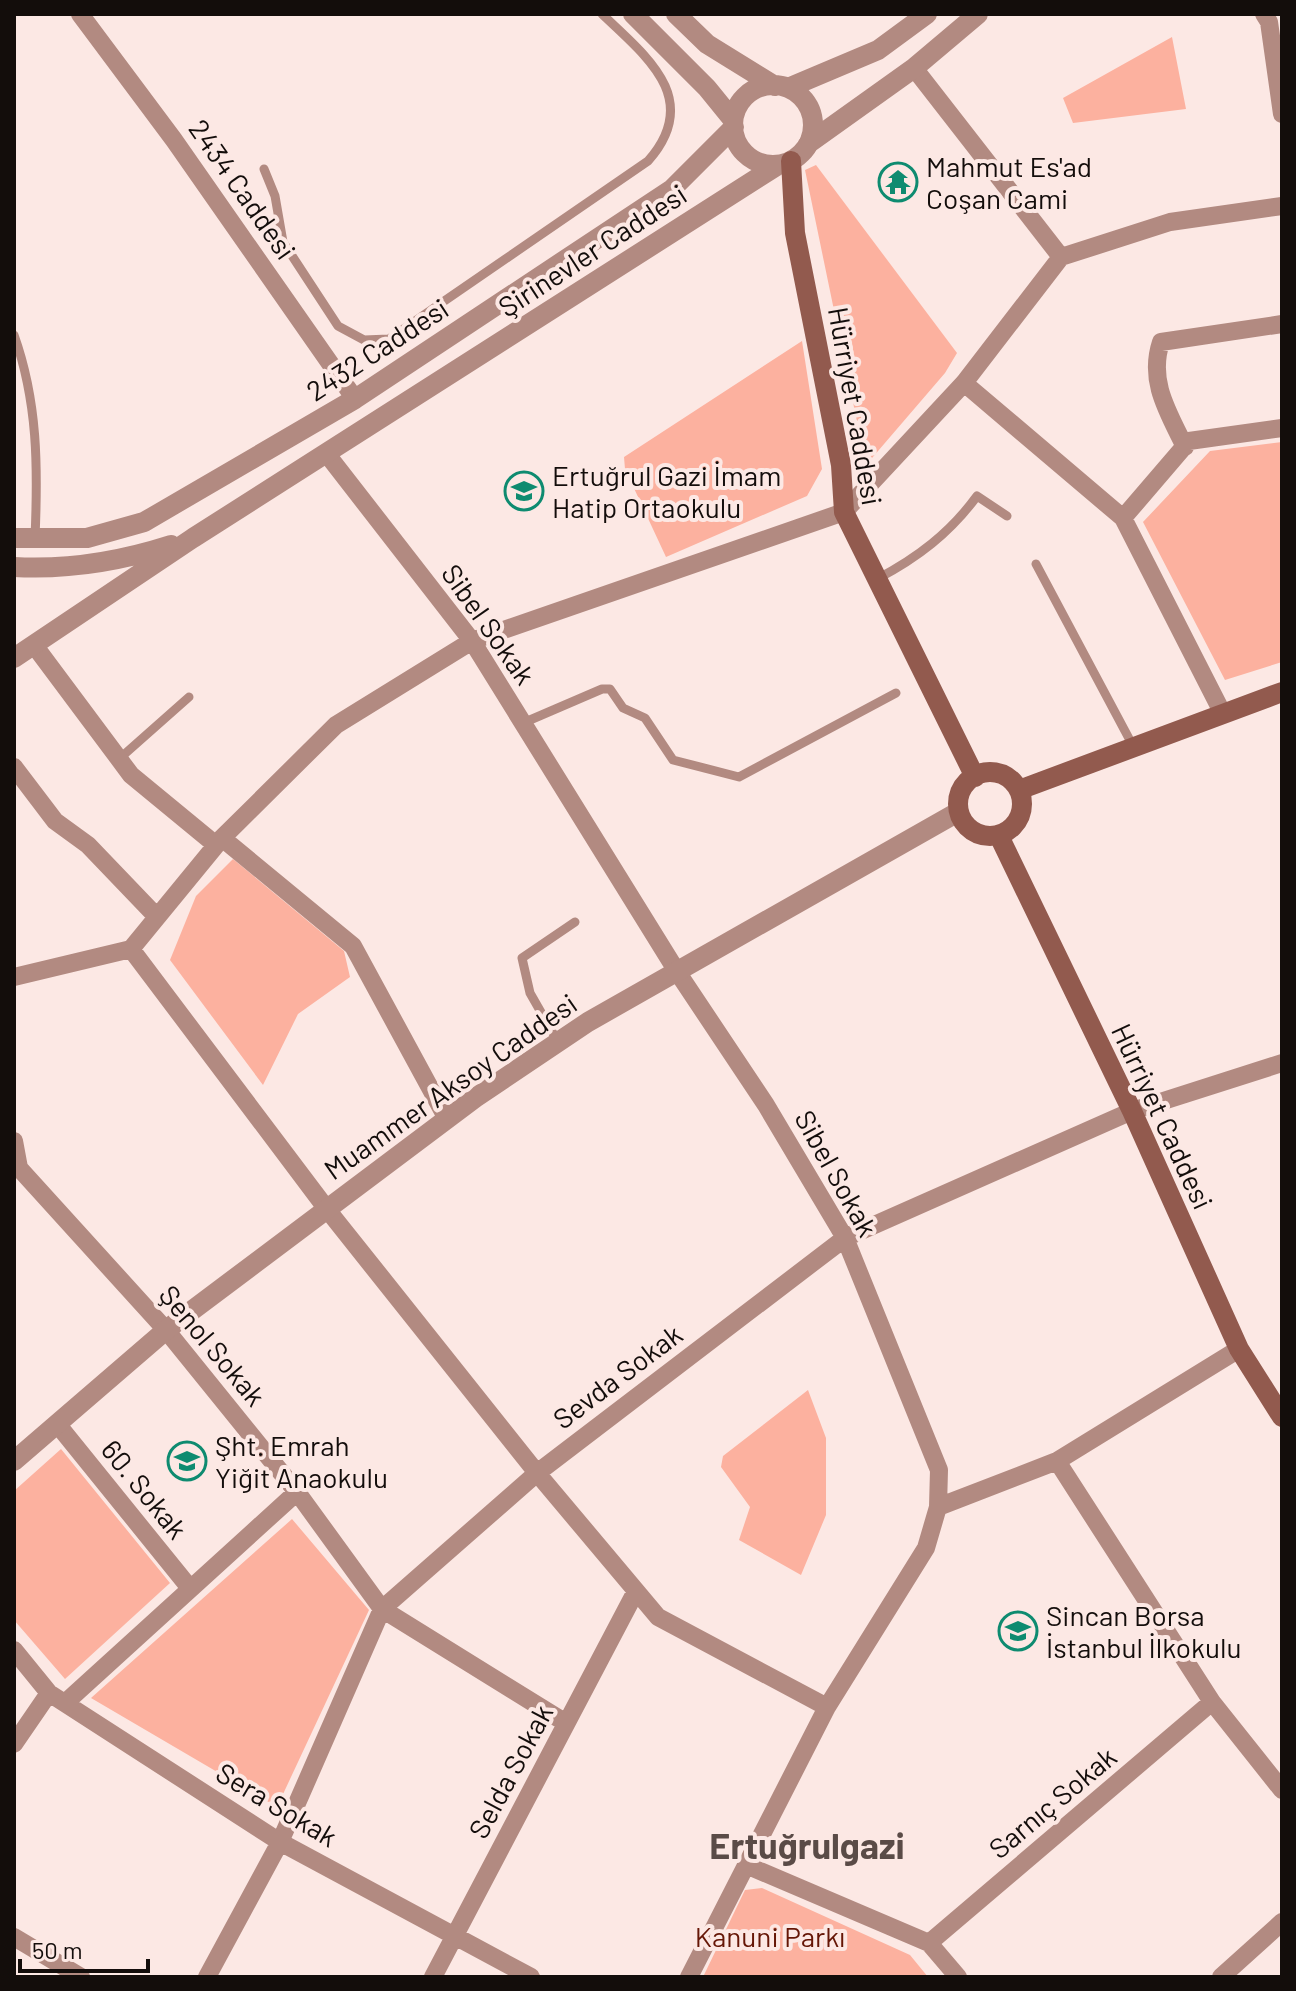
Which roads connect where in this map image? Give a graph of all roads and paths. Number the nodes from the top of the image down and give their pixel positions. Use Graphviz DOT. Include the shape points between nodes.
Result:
graph roads {
  1 [pos="80,14"];
  2 [pos="602,14"];
  3 [pos="633,14"];
  4 [pos="676,14"];
  5 [pos="927,14"];
  6 [pos="978,14"];
  7 [pos="1271,17"];
  8 [pos="914,68"];
  9 [pos="782,87"];
  10 [pos="1282,114"];
  11 [pos="733,124"];
  12 [pos="809,143"];
  13 [pos="785,163"];
  14 [pos="264,169"];
  15 [pos="1282,206"];
  16 [pos="1061,257"];
  17 [pos="1282,324"];
  18 [pos="14,335"];
  19 [pos="964,383"];
  20 [pos="355,399"];
  21 [pos="1282,428"];
  22 [pos="1185,447"];
  23 [pos="326,453"];
  24 [pos="844,512"];
  25 [pos="1007,516"];
  26 [pos="1123,518"];
  27 [pos="24,538"];
  28 [pos="193,538"];
  29 [pos="1036,564"];
  30 [pos="14,567"];
  31 [pos="877,579"];
  32 [pos="472,641"];
  33 [pos="34,645"];
  34 [pos="14,658"];
  35 [pos="1282,692"];
  36 [pos="896,693"];
  37 [pos="189,697"];
  38 [pos="1222,712"];
  39 [pos="523,723"];
  40 [pos="1133,746"];
  41 [pos="119,759"];
  42 [pos="14,767"];
  43 [pos="975,777"];
  44 [pos="1019,790"];
  45 [pos="958,812"];
  46 [pos="999,836"];
  47 [pos="219,841"];
  48 [pos="157,917"];
  49 [pos="575,922"];
  50 [pos="131,949"];
  51 [pos="676,970"];
  52 [pos="14,977"];
  53 [pos="558,1042"];
  54 [pos="1282,1063"];
  55 [pos="1132,1111"];
  56 [pos="447,1119"];
  57 [pos="14,1141"];
  58 [pos="16,1170"];
  59 [pos="326,1208"];
  60 [pos="845,1238"];
  61 [pos="166,1330"];
  62 [pos="1239,1349"];
  63 [pos="1282,1417"];
  64 [pos="58,1425"];
  65 [pos="14,1461"];
  66 [pos="1057,1461"];
  67 [pos="537,1473"];
  68 [pos="297,1492"];
  69 [pos="938,1507"];
  70 [pos="189,1587"];
  71 [pos="636,1591"];
  72 [pos="382,1609"];
  73 [pos="14,1650"];
  74 [pos="57,1698"];
  75 [pos="1212,1702"];
  76 [pos="827,1707"];
  77 [pos="566,1723"];
  78 [pos="14,1744"];
  79 [pos="1282,1790"];
  80 [pos="280,1842"];
  81 [pos="746,1865"];
  82 [pos="1282,1922"];
  83 [pos="455,1936"];
  84 [pos="14,1937"];
  85 [pos="929,1943"];
  86 [pos="81,1977"];
  87 [pos="207,1977"];
  88 [pos="433,1977"];
  89 [pos="531,1977"];
  90 [pos="689,1977"];
  91 [pos="958,1977"];
  92 [pos="1221,1977"];
  1 -- 20 [label="street, 2434 Caddesi"];
  2 -- 14 [label="lane" via="654,64 667,87 671,113 658,151 389,339 364,340 338,326 283,242"];
  3 -- 11 [label="street" via="707,88"];
  4 -- 9 [label="street" via="707,44"];
  5 -- 9 [label="street" via="878,50"];
  6 -- 8 [label="street, Şirinevler Caddesi"];
  7 -- 10 [label="street"];
  8 -- 12 [label="street, Şirinevler Caddesi"];
  8 -- 16 [label="street"];
  9 -- 11 [label="street" via="750,93"];
  9 -- 12 [label="street" via="800,95 813,117"];
  11 -- 13 [label="street" via="743,151 765,165"];
  11 -- 20 [label="street, 2432 Caddesi" via="672,189"];
  12 -- 13 [label="street, Şirinevler Caddesi"];
  13 -- 23 [label="street, Şirinevler Caddesi"];
  13 -- 24 [label="main road, Hürriyet Caddesi" via="841,465"];
  15 -- 16 [label="street" via="1170,222"];
  16 -- 19 [label="street"];
  17 -- 22 [label="street" via="1161,342 1154,363 1160,394"];
  18 -- 27 [label="lane" via="36,431"];
  19 -- 24 [label="street"];
  19 -- 26 [label="street"];
  20 -- 27 [label="street, 2432 Caddesi" via="144,522 87,538"];
  21 -- 22 [label="street" via="1189,441"];
  22 -- 26 [label="street"];
  23 -- 28 [label="street, Şirinevler Caddesi"];
  23 -- 32 [label="street, Sibel Sokak"];
  24 -- 31 [label="main road, Hürriyet Caddesi"];
  24 -- 32 [label="street"];
  25 -- 31 [label="lane" via="977,496 927,549"];
  26 -- 38 [label="street"];
  28 -- 30 [label="street" via="126,557 50,569"];
  28 -- 33 [label="street, Şirinevler Caddesi"];
  29 -- 40 [label="lane"];
  31 -- 43 [label="main road, Hürriyet Caddesi"];
  32 -- 39 [label="street, Sibel Sokak"];
  32 -- 47 [label="street" via="336,725"];
  33 -- 34 [label="street, Şirinevler Caddesi"];
  33 -- 41 [label="street"];
  35 -- 38 [label="main road"];
  36 -- 39 [label="lane" via="739,777 673,760 645,718 623,708 610,689"];
  37 -- 41 [label="lane"];
  38 -- 40 [label="main road"];
  39 -- 51 [label="street, Sibel Sokak"];
  40 -- 44 [label="main road"];
  41 -- 47 [label="street" via="131,775"];
  42 -- 48 [label="street" via="55,821 88,845"];
  43 -- 44 [label="main road" via="998,772"];
  43 -- 45 [label="main road" via="959,793"];
  44 -- 46 [label="main road" via="1022,812 1017,823"];
  45 -- 46 [label="main road" via="978,835"];
  45 -- 51 [label="street, Muammer Aksoy Caddesi"];
  46 -- 55 [label="main road, Hürriyet Caddesi"];
  47 -- 48 [label="street"];
  47 -- 56 [label="street" via="353,946"];
  48 -- 50 [label="street"];
  49 -- 53 [label="lane" via="522,958 530,993"];
  50 -- 52 [label="street"];
  50 -- 59 [label="street"];
  51 -- 53 [label="street, Muammer Aksoy Caddesi"];
  51 -- 60 [label="street, Sibel Sokak" via="766,1105"];
  53 -- 56 [label="street, Muammer Aksoy Caddesi"];
  54 -- 55 [label="street, Sevda Sokak"];
  55 -- 60 [label="street, Sevda Sokak"];
  55 -- 62 [label="main road, Hürriyet Caddesi"];
  56 -- 59 [label="street, Muammer Aksoy Caddesi"];
  57 -- 58 [label="street, Şenol Sokak"];
  58 -- 61 [label="street, Şenol Sokak"];
  59 -- 61 [label="street, Muammer Aksoy Caddesi"];
  59 -- 67 [label="street"];
  60 -- 67 [label="street, Sevda Sokak"];
  60 -- 69 [label="street, Sibel Sokak" via="939,1470"];
  61 -- 64 [label="street, Muammer Aksoy Caddesi"];
  61 -- 68 [label="street, Şenol Sokak"];
  62 -- 63 [label="main road, Hürriyet Caddesi"];
  62 -- 66 [label="street"];
  64 -- 65 [label="street, Muammer Aksoy Caddesi"];
  64 -- 70 [label="street, 60. Sokak"];
  66 -- 69 [label="street"];
  66 -- 75 [label="street"];
  67 -- 71 [label="street"];
  67 -- 72 [label="street, Sevda Sokak"];
  68 -- 70 [label="street"];
  68 -- 72 [label="street, Şenol Sokak"];
  69 -- 76 [label="street, Sibel Sokak" via="926,1548"];
  70 -- 74 [label="street"];
  71 -- 76 [label="street" via="658,1617"];
  71 -- 77 [label="street, Selda Sokak"];
  72 -- 77 [label="street, Şenol Sokak"];
  72 -- 80 [label="street, Sevda Sokak"];
  73 -- 74 [label="street, Sera Sokak"];
  74 -- 78 [label="street"];
  74 -- 80 [label="street, Sera Sokak"];
  75 -- 79 [label="street"];
  75 -- 85 [label="street, Sarnıç Sokak"];
  76 -- 81 [label="street, Sibel Sokak"];
  77 -- 83 [label="street, Selda Sokak"];
  80 -- 83 [label="street, Sera Sokak"];
  80 -- 87 [label="street, Sevda Sokak"];
  81 -- 85 [label="street"];
  81 -- 90 [label="street, Sibel Sokak"];
  82 -- 92 [label="street"];
  83 -- 88 [label="street, Selda Sokak"];
  83 -- 89 [label="street, Sera Sokak"];
  84 -- 86 [label="street"];
  85 -- 91 [label="street"];
}
